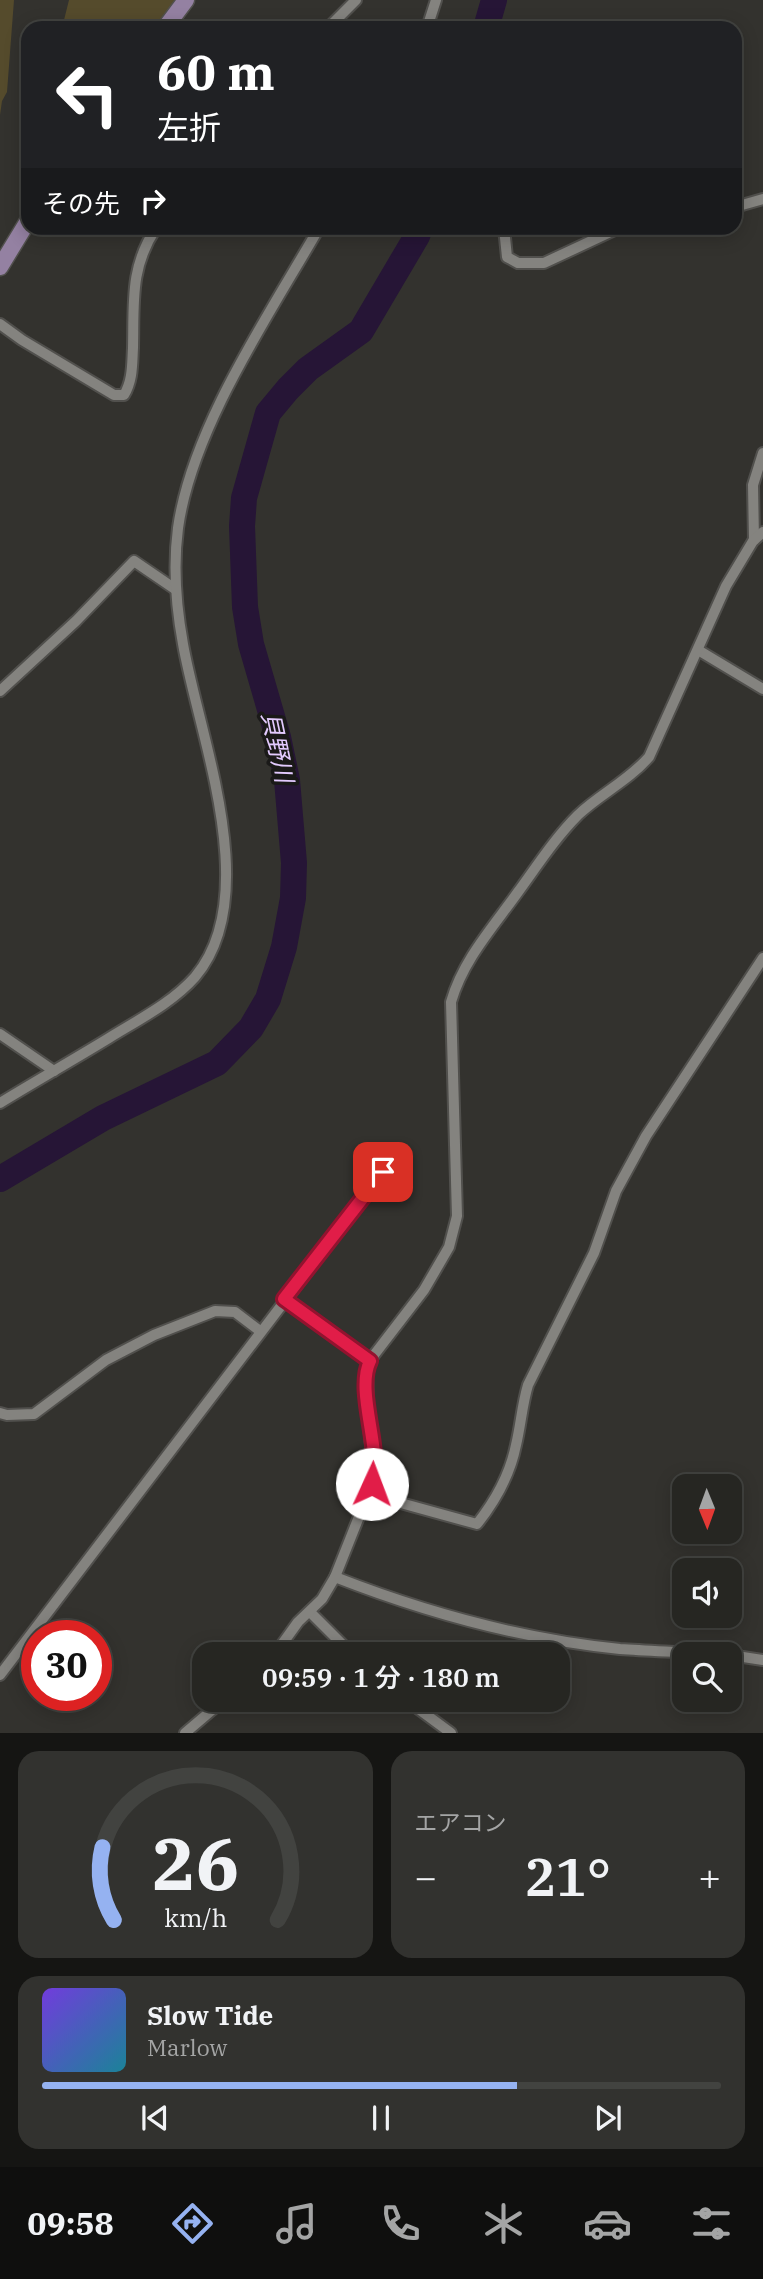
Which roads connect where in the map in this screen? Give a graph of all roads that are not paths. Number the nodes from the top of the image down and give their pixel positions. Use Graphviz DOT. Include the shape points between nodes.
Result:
graph roads {
  1 [pos="186,0"];
  2 [pos="356,0"];
  3 [pos="436,0"];
  4 [pos="170,21"];
  5 [pos="335,21"];
  6 [pos="429,21"];
  7 [pos="763,199"];
  8 [pos="742,204"];
  9 [pos="21,232"];
  10 [pos="152,235"];
  11 [pos="315,235"];
  12 [pos="505,235"];
  13 [pos="604,235"];
  14 [pos="0,267"];
  15 [pos="0,324"];
  16 [pos="763,453"];
  17 [pos="763,532"];
  18 [pos="754,540"];
  19 [pos="175,589"];
  20 [pos="698,650"];
  21 [pos="763,689"];
  22 [pos="0,691"];
  23 [pos="763,958"];
  24 [pos="0,1034"];
  25 [pos="54,1071"];
  26 [pos="0,1103"];
  27 [pos="383,1172"];
  28 [pos="284,1299"];
  29 [pos="260,1331"];
  30 [pos="370,1361"];
  31 [pos="0,1413"];
  32 [pos="368,1494"];
  33 [pos="335,1577"];
  34 [pos="310,1612"];
  35 [pos="284,1642"];
  36 [pos="340,1642"];
  37 [pos="672,1652"];
  38 [pos="742,1657"];
  39 [pos="763,1660"];
  40 [pos="0,1675"];
  41 [pos="210,1712"];
  42 [pos="423,1712"];
  43 [pos="185,1733"];
  44 [pos="451,1733"];
  1 -- 4 [label="street"];
  2 -- 5 [label="street"];
  3 -- 6 [label="street"];
  7 -- 8 [label="street"];
  9 -- 14 [label="street"];
  10 -- 15 [label="street" via="138,262 134,284 132,375 124,395 114,395"];
  11 -- 19 [label="street" via="212,421 188,484 178,528"];
  12 -- 13 [label="street" via="507,257 518,263 544,263"];
  16 -- 18 [label="street" via="753,485"];
  17 -- 18 [label="street"];
  18 -- 20 [label="street" via="726,586"];
  19 -- 22 [label="street" via="134,561"];
  19 -- 25 [label="street" via="226,856 225,901 217,938 194,978 167,1001"];
  20 -- 21 [label="street"];
  20 -- 30 [label="street" via="649,757 634,774 579,814 468,962 455,987 451,1002 457,1216 449,1247 424,1290"];
  23 -- 32 [label="street" via="646,1136 616,1191 594,1253 528,1385 517,1443 496,1500 477,1524"];
  24 -- 25 [label="street"];
  25 -- 26 [label="street"];
  27 -- 28 [label="street"];
  28 -- 29 [label="street"];
  28 -- 30 [label="street"];
  29 -- 31 [label="street" via="235,1312 215,1311 106,1360 34,1414"];
  29 -- 40 [label="street"];
  30 -- 32 [label="street" via="368,1415 374,1476"];
  32 -- 33 [label="street"];
  33 -- 34 [label="street"];
  33 -- 37 [label="street" via="438,1614 505,1630 621,1649"];
  34 -- 35 [label="street"];
  34 -- 36 [label="street"];
  38 -- 39 [label="street"];
  41 -- 43 [label="street"];
  42 -- 44 [label="street"];
}
